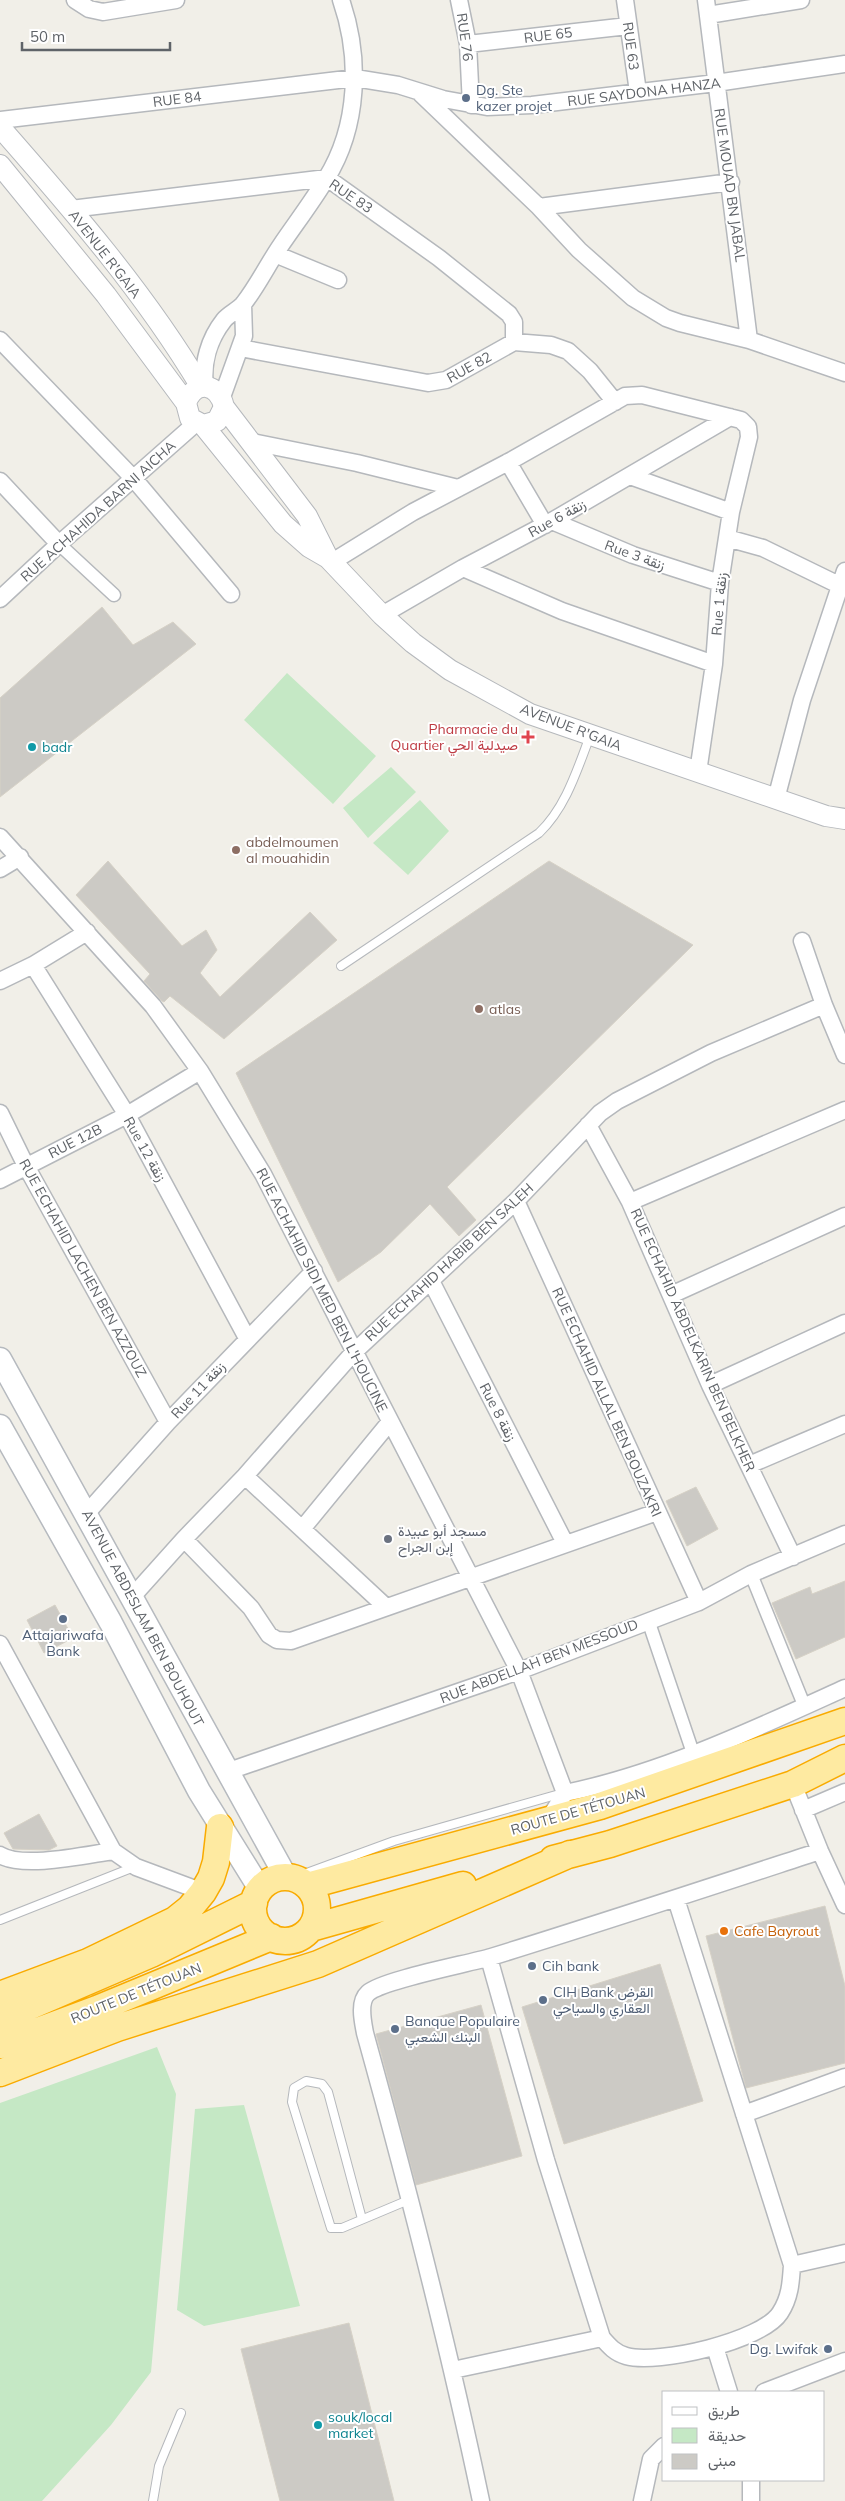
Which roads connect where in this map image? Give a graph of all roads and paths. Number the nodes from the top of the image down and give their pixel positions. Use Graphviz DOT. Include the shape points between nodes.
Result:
graph roads {
  1 [pos="75,0"];
  2 [pos="176,0"];
  3 [pos="341,0"];
  4 [pos="459,0"];
  5 [pos="625,0"];
  6 [pos="801,0"];
  7 [pos="707,7"];
  8 [pos="628,26"];
  9 [pos="468,44"];
  10 [pos="845,64"];
  11 [pos="355,78"];
  12 [pos="716,83"];
  13 [pos="419,92"];
  14 [pos="638,92"];
  15 [pos="471,105"];
  16 [pos="0,120"];
  17 [pos="0,127"];
  18 [pos="0,165"];
  19 [pos="327,178"];
  20 [pos="731,182"];
  21 [pos="539,207"];
  22 [pos="71,209"];
  23 [pos="275,254"];
  24 [pos="338,280"];
  25 [pos="243,304"];
  26 [pos="0,340"];
  27 [pos="750,340"];
  28 [pos="514,342"];
  29 [pos="240,348"];
  30 [pos="845,373"];
  31 [pos="213,395"];
  32 [pos="614,402"];
  33 [pos="186,404"];
  34 [pos="730,417"];
  35 [pos="199,424"];
  36 [pos="252,442"];
  37 [pos="508,462"];
  38 [pos="630,476"];
  39 [pos="134,479"];
  40 [pos="0,480"];
  41 [pos="458,488"];
  42 [pos="731,512"];
  43 [pos="549,523"];
  44 [pos="727,538"];
  45 [pos="58,544"];
  46 [pos="330,560"];
  47 [pos="463,568"];
  48 [pos="720,582"];
  49 [pos="843,582"];
  50 [pos="231,594"];
  51 [pos="114,595"];
  52 [pos="0,599"];
  53 [pos="382,615"];
  54 [pos="714,664"];
  55 [pos="590,736"];
  56 [pos="698,772"];
  57 [pos="776,799"];
  58 [pos="835,818"];
  59 [pos="845,834"];
  60 [pos="0,837"];
  61 [pos="20,857"];
  62 [pos="0,869"];
  63 [pos="87,932"];
  64 [pos="802,941"];
  65 [pos="33,966"];
  66 [pos="341,966"];
  67 [pos="0,981"];
  68 [pos="824,1005"];
  69 [pos="845,1055"];
  70 [pos="200,1071"];
  71 [pos="845,1110"];
  72 [pos="0,1113"];
  73 [pos="127,1115"];
  74 [pos="588,1125"];
  75 [pos="26,1166"];
  76 [pos="0,1180"];
  77 [pos="516,1201"];
  78 [pos="630,1202"];
  79 [pos="845,1216"];
  80 [pos="314,1271"];
  81 [pos="431,1281"];
  82 [pos="671,1295"];
  83 [pos="845,1324"];
  84 [pos="247,1338"];
  85 [pos="353,1353"];
  86 [pos="0,1358"];
  87 [pos="710,1384"];
  88 [pos="168,1422"];
  89 [pos="389,1423"];
  90 [pos="845,1424"];
  91 [pos="0,1426"];
  92 [pos="750,1466"];
  93 [pos="245,1476"];
  94 [pos="657,1512"];
  95 [pos="86,1514"];
  96 [pos="302,1529"];
  97 [pos="845,1534"];
  98 [pos="184,1539"];
  99 [pos="564,1543"];
  100 [pos="793,1557"];
  101 [pos="751,1574"];
  102 [pos="469,1578"];
  103 [pos="132,1597"];
  104 [pos="699,1602"];
  105 [pos="386,1607"];
  106 [pos="648,1620"];
  107 [pos="0,1644"];
  108 [pos="518,1672"];
  109 [pos="845,1688"];
  110 [pos="804,1705"];
  111 [pos="845,1721"];
  112 [pos="693,1753"];
  113 [pos="845,1758"];
  114 [pos="226,1772"];
  115 [pos="793,1784"];
  116 [pos="845,1792"];
  117 [pos="565,1793"];
  118 [pos="803,1810"];
  119 [pos="547,1822"];
  120 [pos="220,1827"];
  121 [pos="113,1851"];
  122 [pos="820,1851"];
  123 [pos="570,1854"];
  124 [pos="4,1861"];
  125 [pos="136,1867"];
  126 [pos="296,1880"];
  127 [pos="203,1892"];
  128 [pos="257,1896"];
  129 [pos="676,1899"];
  130 [pos="845,1905"];
  131 [pos="0,1920"];
  132 [pos="311,1928"];
  133 [pos="270,1937"];
  134 [pos="151,1954"];
  135 [pos="489,1958"];
  136 [pos="88,1962"];
  137 [pos="0,1994"];
  138 [pos="203,2000"];
  139 [pos="97,2009"];
  140 [pos="0,2019"];
  141 [pos="0,2045"];
  142 [pos="0,2073"];
  143 [pos="845,2077"];
  144 [pos="744,2114"];
  145 [pos="411,2199"];
  146 [pos="362,2219"];
  147 [pos="845,2253"];
  148 [pos="792,2265"];
  149 [pos="602,2338"];
  150 [pos="715,2347"];
  151 [pos="845,2361"];
  152 [pos="453,2370"];
  153 [pos="729,2391"];
  154 [pos="767,2391"];
  155 [pos="181,2413"];
  156 [pos="662,2448"];
  157 [pos="751,2481"];
  158 [pos="153,2501"];
  159 [pos="481,2501"];
  160 [pos="642,2501"];
  161 [pos="751,2501"];
  1 -- 2 [label="street" via="89,9 103,12"];
  3 -- 11 [label="street" via="351,28"];
  4 -- 9 [label="street, RUE 76"];
  5 -- 8 [label="street, RUE 63"];
  6 -- 7 [label="street"];
  7 -- 12 [label="street, RUE MOUAD BN JABAL"];
  8 -- 9 [label="street, RUE 65"];
  8 -- 14 [label="street, RUE 63"];
  9 -- 15 [label="street, RUE 76"];
  10 -- 12 [label="street, RUE SAYDONA HANZA"];
  11 -- 13 [label="street, RUE SAYDONA HANZA" via="381,81"];
  11 -- 16 [label="street, RUE 84"];
  11 -- 19 [label="street" via="347,131"];
  12 -- 14 [label="street, RUE SAYDONA HANZA"];
  12 -- 20 [label="street, RUE MOUAD BN JABAL"];
  13 -- 15 [label="street, RUE SAYDONA HANZA"];
  13 -- 21 [label="street"];
  14 -- 15 [label="street, RUE SAYDONA HANZA" via="532,105"];
  17 -- 22 [label="street, AVENUE R'GAIA"];
  18 -- 33 [label="street, AVENUE R'GAIA" via="106,295"];
  19 -- 22 [label="street, RUE 83"];
  19 -- 23 [label="street"];
  19 -- 28 [label="street, RUE 83" via="439,258 509,314 514,322"];
  20 -- 21 [label="street"];
  20 -- 27 [label="street, RUE MOUAD BN JABAL"];
  21 -- 27 [label="street" via="579,250 650,309 680,323"];
  22 -- 31 [label="street, AVENUE R'GAIA"];
  23 -- 24 [label="street"];
  23 -- 25 [label="street"];
  25 -- 29 [label="street" via="245,328"];
  25 -- 31 [label="street" via="225,318 205,361"];
  26 -- 39 [label="street"];
  27 -- 30 [label="street"];
  28 -- 29 [label="street, RUE 82" via="438,383"];
  28 -- 32 [label="street" via="564,348 590,371"];
  29 -- 31 [label="street"];
  31 -- 33 [label="street" via="194,390"];
  31 -- 35 [label="street" via="217,421"];
  31 -- 36 [label="street, AVENUE R'GAIA"];
  32 -- 34 [label="street" via="629,395 642,395"];
  32 -- 37 [label="street"];
  33 -- 35 [label="street" via="190,418"];
  34 -- 38 [label="street, Rue 6 زنقة"];
  34 -- 42 [label="street, Rue 1 زنقة" via="745,422 748,437"];
  35 -- 39 [label="street, RUE ACHAHIDA BARNI AICHA"];
  35 -- 46 [label="street, AVENUE R'GAIA" via="283,524"];
  36 -- 41 [label="street"];
  36 -- 46 [label="street, AVENUE R'GAIA" via="307,516"];
  37 -- 41 [label="street"];
  37 -- 43 [label="street"];
  38 -- 42 [label="street"];
  38 -- 43 [label="street, Rue 6 زنقة"];
  39 -- 45 [label="street, RUE ACHAHIDA BARNI AICHA"];
  39 -- 50 [label="street"];
  40 -- 45 [label="street"];
  41 -- 46 [label="street"];
  42 -- 44 [label="street, Rue 1 زنقة"];
  43 -- 47 [label="street, Rue 6 زنقة"];
  43 -- 48 [label="street, Rue 3 زنقة" via="633,555"];
  44 -- 48 [label="street, Rue 1 زنقة"];
  44 -- 49 [label="street" via="763,548"];
  45 -- 51 [label="street"];
  45 -- 52 [label="street, RUE ACHAHIDA BARNI AICHA"];
  46 -- 53 [label="street, AVENUE R'GAIA"];
  47 -- 53 [label="street, Rue 6 زنقة"];
  47 -- 54 [label="street" via="562,611"];
  48 -- 54 [label="street, Rue 1 زنقة"];
  49 -- 57 [label="street" via="802,700"];
  53 -- 55 [label="street, AVENUE R'GAIA" via="450,670 530,714"];
  54 -- 56 [label="street, Rue 1 زنقة"];
  55 -- 56 [label="street, AVENUE R'GAIA"];
  55 -- 66 [label="lane" via="562,804 551,822"];
  56 -- 57 [label="street, AVENUE R'GAIA"];
  57 -- 58 [label="street, AVENUE R'GAIA"];
  58 -- 59 [label="street, AVENUE R'GAIA"];
  60 -- 61 [label="street, RUE ACHAHID SIDI MED BEN L'HOUCINE"];
  61 -- 62 [label="street"];
  61 -- 63 [label="street, RUE ACHAHID SIDI MED BEN L'HOUCINE"];
  63 -- 65 [label="street"];
  63 -- 70 [label="street, RUE ACHAHID SIDI MED BEN L'HOUCINE" via="152,1006"];
  64 -- 68 [label="street"];
  65 -- 67 [label="street"];
  65 -- 73 [label="street, Rue 12 زنقة"];
  68 -- 69 [label="street"];
  68 -- 74 [label="street, RUE ECHAHID HABIB BEN SALEH" via="711,1053 640,1089 617,1101"];
  70 -- 73 [label="street, RUE 12B"];
  70 -- 80 [label="street, RUE ACHAHID SIDI MED BEN L'HOUCINE" via="263,1174"];
  71 -- 78 [label="street"];
  72 -- 75 [label="street, RUE ECHAHID LACHEN BEN AZZOUZ"];
  73 -- 75 [label="street, RUE 12B"];
  73 -- 84 [label="street, Rue 12 زنقة"];
  74 -- 77 [label="street, RUE ECHAHID HABIB BEN SALEH"];
  74 -- 78 [label="street, RUE ECHAHID ABDELKARIN BEN BELKHER"];
  75 -- 76 [label="street, RUE 12B"];
  75 -- 88 [label="street, RUE ECHAHID LACHEN BEN AZZOUZ"];
  77 -- 81 [label="street, RUE ECHAHID HABIB BEN SALEH"];
  77 -- 94 [label="street, RUE ECHAHID ALLAL BEN BOUZAKRI"];
  78 -- 82 [label="street, RUE ECHAHID ABDELKARIN BEN BELKHER"];
  79 -- 82 [label="street"];
  80 -- 84 [label="street, Rue 11 زنقة"];
  80 -- 85 [label="street, RUE ACHAHID SIDI MED BEN L'HOUCINE"];
  81 -- 85 [label="street, RUE ECHAHID HABIB BEN SALEH"];
  81 -- 99 [label="street, Rue 8 زنقة"];
  82 -- 87 [label="street, RUE ECHAHID ABDELKARIN BEN BELKHER"];
  83 -- 87 [label="street"];
  84 -- 88 [label="street, Rue 11 زنقة"];
  85 -- 89 [label="street, RUE ACHAHID SIDI MED BEN L'HOUCINE"];
  85 -- 93 [label="street, RUE ECHAHID HABIB BEN SALEH"];
  86 -- 95 [label="main road, AVENUE ABDESLAM BEN BOUHOUT"];
  87 -- 92 [label="street, RUE ECHAHID ABDELKARIN BEN BELKHER"];
  88 -- 95 [label="street, Rue 11 زنقة"];
  89 -- 96 [label="street"];
  89 -- 102 [label="street, RUE ACHAHID SIDI MED BEN L'HOUCINE"];
  90 -- 92 [label="street"];
  91 -- 120 [label="main road" via="111,1623"];
  92 -- 100 [label="street, RUE ECHAHID ABDELKARIN BEN BELKHER"];
  93 -- 96 [label="street"];
  93 -- 98 [label="street, RUE ECHAHID HABIB BEN SALEH"];
  94 -- 99 [label="street"];
  94 -- 104 [label="street, RUE ECHAHID ALLAL BEN BOUZAKRI"];
  95 -- 103 [label="main road, AVENUE ABDESLAM BEN BOUHOUT"];
  96 -- 105 [label="street"];
  97 -- 100 [label="street, RUE ABDELLAH BEN MESSOUD"];
  98 -- 103 [label="street, RUE ECHAHID HABIB BEN SALEH"];
  98 -- 105 [label="street" via="251,1608 269,1634 278,1640 291,1641"];
  99 -- 102 [label="street"];
  100 -- 101 [label="street, RUE ABDELLAH BEN MESSOUD"];
  101 -- 104 [label="street, RUE ABDELLAH BEN MESSOUD"];
  101 -- 110 [label="street"];
  102 -- 105 [label="street"];
  102 -- 108 [label="street, RUE ACHAHID SIDI MED BEN L'HOUCINE"];
  103 -- 114 [label="main road, AVENUE ABDESLAM BEN BOUHOUT"];
  104 -- 106 [label="street, RUE ABDELLAH BEN MESSOUD"];
  106 -- 108 [label="street, RUE ABDELLAH BEN MESSOUD"];
  106 -- 112 [label="street"];
  107 -- 121 [label="street"];
  108 -- 114 [label="street, RUE ABDELLAH BEN MESSOUD"];
  108 -- 117 [label="street, RUE ACHAHID SIDI MED BEN L'HOUCINE"];
  109 -- 110 [label="street"];
  110 -- 112 [label="street"];
  111 -- 119 [label="highway, ROUTE DE TÉTOUAN" via="679,1780"];
  112 -- 117 [label="street" via="595,1787"];
  113 -- 115 [label="highway, ROUTE DE TÉTOUAN"];
  114 -- 126 [label="main road, AVENUE ABDESLAM BEN BOUHOUT"];
  115 -- 118 [label="street"];
  115 -- 123 [label="highway, ROUTE DE TÉTOUAN"];
  116 -- 118 [label="street"];
  117 -- 119 [label="street"];
  117 -- 126 [label="lane" via="394,1841"];
  118 -- 122 [label="street"];
  119 -- 126 [label="highway, ROUTE DE TÉTOUAN"];
  120 -- 127 [label="highway" via="216,1862"];
  120 -- 128 [label="main road"];
  121 -- 124 [label="street"];
  121 -- 125 [label="street"];
  122 -- 129 [label="street"];
  122 -- 130 [label="street"];
  123 -- 132 [label="highway, ROUTE DE TÉTOUAN"];
  123 -- 138 [label="highway" via="318,1964"];
  125 -- 127 [label="street"];
  125 -- 131 [label="lane"];
  126 -- 128 [label="highway, ROUTE DE TÉTOUAN" via="267,1883"];
  126 -- 132 [label="highway" via="314,1895 316,1917"];
  127 -- 136 [label="highway" via="175,1920"];
  128 -- 133 [label="highway" via="255,1919 262,1932"];
  128 -- 134 [label="highway, ROUTE DE TÉTOUAN"];
  129 -- 135 [label="street"];
  129 -- 144 [label="street"];
  132 -- 133 [label="highway, ROUTE DE TÉTOUAN" via="288,1940"];
  133 -- 139 [label="highway, ROUTE DE TÉTOUAN"];
  134 -- 136 [label="highway"];
  134 -- 140 [label="highway, ROUTE DE TÉTOUAN"];
  135 -- 145 [label="street" via="375,1989 366,1994 363,2001 364,2033"];
  135 -- 149 [label="street" via="546,2160"];
  136 -- 137 [label="highway"];
  138 -- 139 [label="highway"];
  138 -- 142 [label="highway" via="117,2028"];
  139 -- 141 [label="highway, ROUTE DE TÉTOUAN"];
  143 -- 144 [label="street"];
  144 -- 148 [label="street"];
  145 -- 146 [label="lane"];
  145 -- 152 [label="street"];
  146 -- 146 [label="lane" via="342,2228 331,2228 292,2102 294,2088 306,2081 322,2084 328,2092"];
  147 -- 148 [label="street"];
  148 -- 150 [label="street" via="786,2301 771,2323"];
  149 -- 150 [label="street" via="614,2352 638,2359 676,2356"];
  149 -- 152 [label="street"];
  150 -- 153 [label="street"];
  151 -- 154 [label="street"];
  152 -- 159 [label="street"];
  155 -- 158 [label="lane" via="159,2466"];
  156 -- 160 [label="street" via="651,2459"];
  157 -- 161 [label="street"];
}
